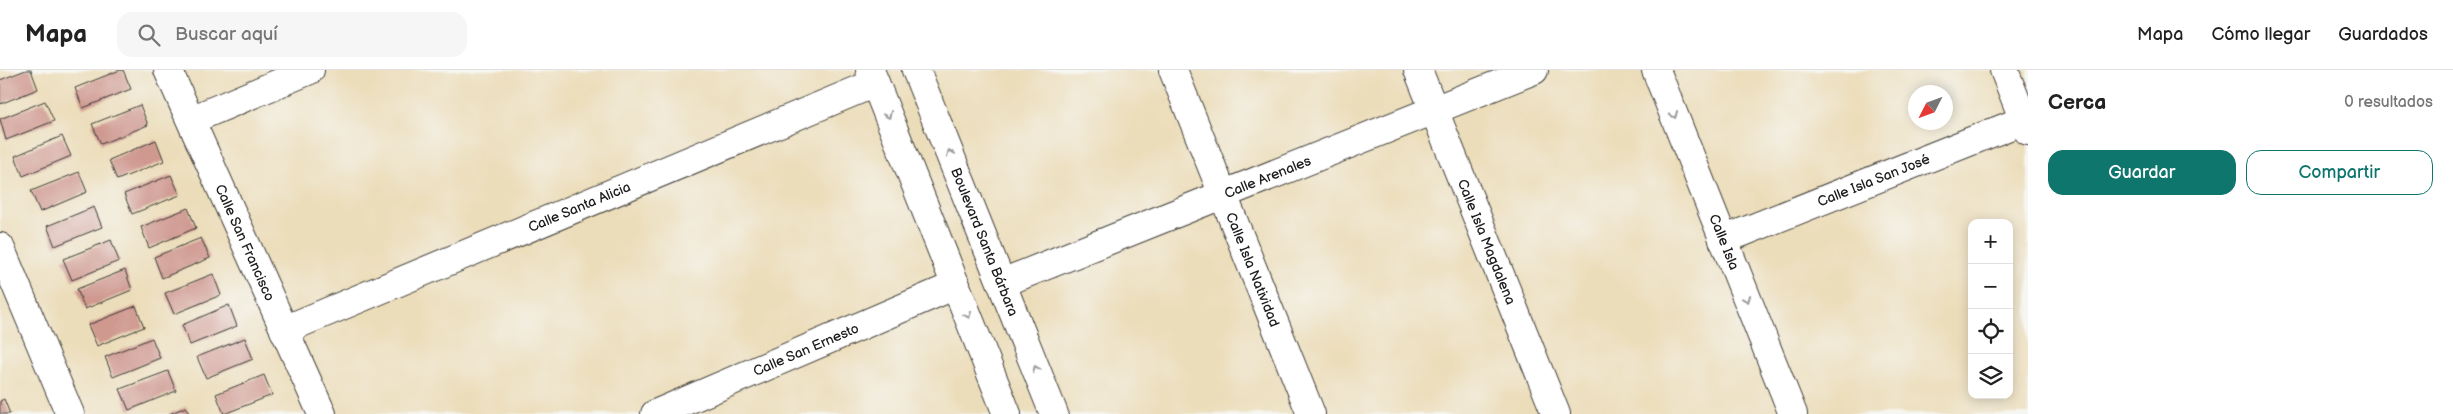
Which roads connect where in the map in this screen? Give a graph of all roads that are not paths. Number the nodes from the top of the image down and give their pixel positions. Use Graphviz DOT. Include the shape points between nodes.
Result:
graph roads {
  1 [pos="168,70"];
  2 [pos="310,70"];
  3 [pos="916,70"];
  4 [pos="1173,70"];
  5 [pos="1418,70"];
  6 [pos="1534,70"];
  7 [pos="1656,70"];
  8 [pos="2004,70"];
  9 [pos="872,76"];
  10 [pos="1434,110"];
  11 [pos="191,120"];
  12 [pos="2026,125"];
  13 [pos="1223,195"];
  14 [pos="1723,240"];
  15 [pos="0,247"];
  16 [pos="1002,283"];
  17 [pos="956,285"];
  18 [pos="284,330"];
  19 [pos="70,414"];
  20 [pos="322,414"];
  21 [pos="654,414"];
  22 [pos="1007,414"];
  23 [pos="1054,414"];
  24 [pos="1311,414"];
  25 [pos="1556,414"];
  26 [pos="1793,414"];
  1 -- 11 [label="street, Calle San Francisco"];
  2 -- 11 [label="street"];
  16 -- 3 [label="street, Boulevard Santa Bárbara, one-way"];
  4 -- 13 [label="street, Calle Isla Natividad"];
  5 -- 10 [label="street, Calle Isla Magdalena"];
  6 -- 10 [label="street, Calle Arenales"];
  7 -- 14 [label="street, Calle Isla, one-way"];
  8 -- 12 [label="street"];
  9 -- 17 [label="street, one-way"];
  9 -- 18 [label="street, Calle Santa Alicia"];
  10 -- 13 [label="street, Calle Arenales"];
  10 -- 25 [label="street, Calle Isla Magdalena"];
  11 -- 18 [label="street, Calle San Francisco"];
  12 -- 14 [label="street, Calle Isla San José"];
  13 -- 16 [label="street, Calle Arenales"];
  13 -- 24 [label="street, Calle Isla Natividad"];
  14 -- 26 [label="street, Calle Isla, one-way"];
  15 -- 19 [label="street"];
  23 -- 16 [label="street, Boulevard Santa Bárbara, one-way"];
  17 -- 21 [label="street, Calle San Ernesto"];
  17 -- 22 [label="street, one-way"];
  18 -- 20 [label="street, Calle San Francisco"];
}
